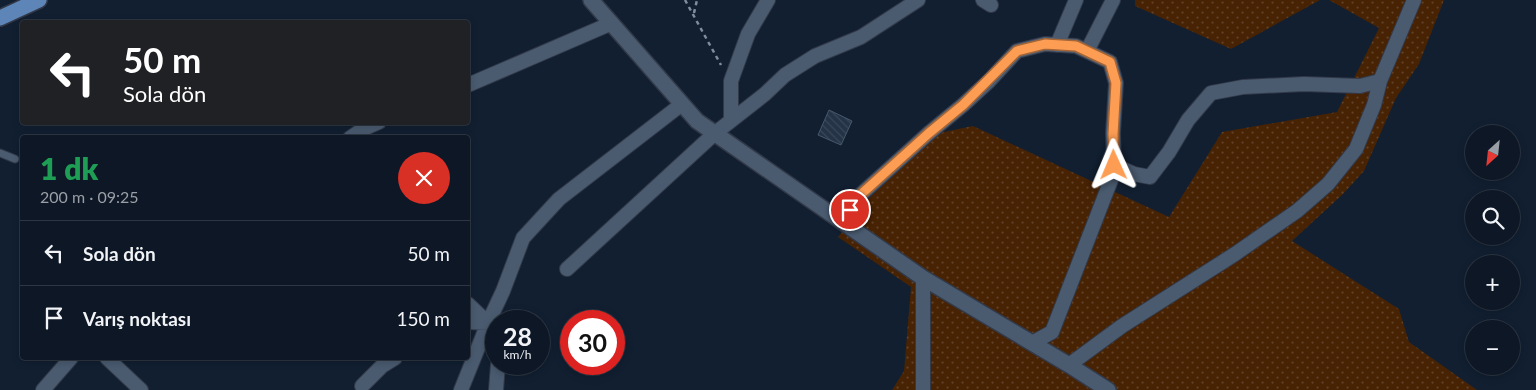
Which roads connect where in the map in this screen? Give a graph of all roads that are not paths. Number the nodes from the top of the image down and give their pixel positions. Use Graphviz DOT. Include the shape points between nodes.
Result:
graph roads {
  1 [pos="39,0"];
  2 [pos="591,0"];
  3 [pos="768,0"];
  4 [pos="918,0"];
  5 [pos="1076,0"];
  6 [pos="1113,0"];
  7 [pos="1414,0"];
  8 [pos="0,18"];
  9 [pos="612,24"];
  10 [pos="1057,44"];
  11 [pos="1087,51"];
  12 [pos="1380,82"];
  13 [pos="470,84"];
  14 [pos="682,104"];
  15 [pos="731,120"];
  16 [pos="374,125"];
  17 [pos="714,134"];
  18 [pos="355,135"];
  19 [pos="0,153"];
  20 [pos="15,159"];
  21 [pos="1114,165"];
  22 [pos="842,222"];
  23 [pos="567,269"];
  24 [pos="923,278"];
  25 [pos="470,306"];
  26 [pos="494,310"];
  27 [pos="485,320"];
  28 [pos="470,322"];
  29 [pos="485,323"];
  30 [pos="485,330"];
  31 [pos="1032,342"];
  32 [pos="69,360"];
  33 [pos="109,360"];
  34 [pos="392,360"];
  35 [pos="1069,365"];
  36 [pos="497,375"];
  37 [pos="362,386"];
  38 [pos="42,390"];
  39 [pos="141,390"];
  40 [pos="461,390"];
  41 [pos="496,390"];
  42 [pos="923,390"];
  43 [pos="1108,390"];
  1 -- 8 [label="main road"];
  2 -- 9 [label="street"];
  3 -- 15 [label="street" via="748,34 731,81"];
  4 -- 15 [label="street" via="861,37 815,56 785,75"];
  5 -- 10 [label="street"];
  6 -- 11 [label="street"];
  7 -- 12 [label="street"];
  9 -- 13 [label="street"];
  9 -- 14 [label="street"];
  10 -- 11 [label="street"];
  10 -- 22 [label="street" via="1017,51 963,105 858,197"];
  11 -- 21 [label="street" via="1110,62 1116,83"];
  12 -- 21 [label="street" via="1360,86 1243,87 1211,93 1188,120 1150,177"];
  12 -- 35 [label="street" via="1356,149 1328,184 1297,211 1122,326"];
  14 -- 17 [label="street" via="697,122"];
  14 -- 26 [label="street" via="559,199 523,238"];
  15 -- 17 [label="street"];
  16 -- 18 [label="street"];
  17 -- 22 [label="street"];
  17 -- 23 [label="street"];
  19 -- 20 [label="lane"];
  21 -- 31 [label="street" via="1052,332"];
  22 -- 24 [label="street"];
  24 -- 31 [label="street"];
  24 -- 42 [label="street"];
  25 -- 27 [label="street"];
  28 -- 29 [label="street"];
  30 -- 40 [label="street"];
  31 -- 35 [label="street"];
  32 -- 38 [label="street"];
  33 -- 39 [label="street"];
  34 -- 37 [label="street"];
  35 -- 43 [label="street"];
  36 -- 41 [label="street"];
}
